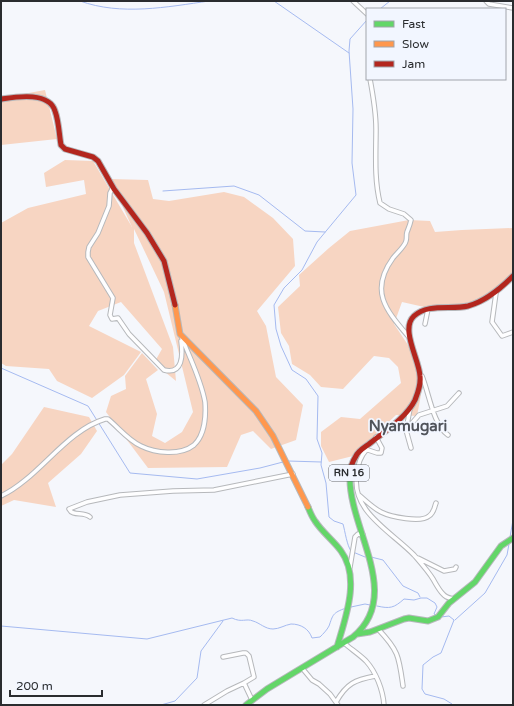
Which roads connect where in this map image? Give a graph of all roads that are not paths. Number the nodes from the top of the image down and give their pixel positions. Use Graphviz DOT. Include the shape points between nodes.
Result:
graph roads {
  1 [pos="353,1"];
  2 [pos="486,1"];
  3 [pos="513,8"];
  4 [pos="366,13"];
  5 [pos="370,80"];
  6 [pos="1,99"];
  7 [pos="113,187"];
  8 [pos="513,276"];
  9 [pos="496,293"];
  10 [pos="428,309"];
  11 [pos="425,324"];
  12 [pos="513,332"];
  13 [pos="180,334"];
  14 [pos="408,336"];
  15 [pos="421,375"];
  16 [pos="458,394"];
  17 [pos="411,408"];
  18 [pos="434,411"];
  19 [pos="406,430"];
  20 [pos="448,435"];
  21 [pos="376,437"];
  22 [pos="411,448"];
  23 [pos="365,449"];
  24 [pos="293,474"];
  25 [pos="358,495"];
  26 [pos="1,496"];
  27 [pos="436,502"];
  28 [pos="90,517"];
  29 [pos="363,536"];
  30 [pos="511,539"];
  31 [pos="415,557"];
  32 [pos="456,567"];
  33 [pos="350,570"];
  34 [pos="454,599"];
  35 [pos="378,629"];
  36 [pos="357,634"];
  37 [pos="344,643"];
  38 [pos="337,647"];
  39 [pos="223,657"];
  40 [pos="302,668"];
  41 [pos="375,676"];
  42 [pos="244,683"];
  43 [pos="403,686"];
  44 [pos="252,700"];
  45 [pos="337,703"];
  46 [pos="204,705"];
  47 [pos="246,705"];
  48 [pos="384,705"];
  1 -- 4 [label="street"];
  2 -- 3 [label="street" via="489,4"];
  5 -- 14 [label="street" via="376,128 375,147 380,203 411,220 406,242 386,268 382,278 383,301 390,315"];
  6 -- 7 [label="main road" via="27,95 39,97 51,104 55,109 61,146 96,158"];
  7 -- 13 [label="main road" via="164,261 174,297"];
  7 -- 13 [label="street" via="109,206 88,252 88,257 113,298 110,315 112,319 118,318 160,368 168,371 178,368 181,360"];
  8 -- 9 [label="main road"];
  9 -- 10 [label="main road" via="467,306"];
  9 -- 12 [label="street" via="492,322 502,336"];
  10 -- 11 [label="street"];
  10 -- 14 [label="main road" via="411,318 408,323"];
  13 -- 24 [label="main road" via="253,407 273,436"];
  13 -- 26 [label="street" via="198,376 205,402 204,424 194,445 170,452 152,450 140,446 105,419 88,426 20,484"];
  14 -- 15 [label="main road, RN 16 / RN 16"];
  15 -- 17 [label="main road, RN 16 / RN 16" via="419,394"];
  15 -- 18 [label="street"];
  16 -- 18 [label="street" via="447,406"];
  17 -- 19 [label="street"];
  17 -- 21 [label="main road, RN 16 / RN 16"];
  18 -- 19 [label="street" via="419,415"];
  18 -- 20 [label="street" via="442,431"];
  19 -- 22 [label="street"];
  21 -- 23 [label="main road, RN 16 / RN 16"];
  21 -- 23 [label="street" via="382,448 381,453"];
  23 -- 25 [label="street" via="356,478"];
  23 -- 29 [label="main road, RN 16 / RN 16" via="352,461 348,479"];
  24 -- 28 [label="street" via="214,490 120,495 69,509 70,512 87,514"];
  24 -- 33 [label="main road" via="315,521 342,552"];
  25 -- 27 [label="street" via="386,514 416,520 429,517"];
  25 -- 31 [label="street" via="369,514"];
  29 -- 33 [label="street" via="358,534 355,537"];
  29 -- 36 [label="main road, RN 16 / RN 16" via="376,591 369,618"];
  30 -- 34 [label="main road" via="501,546 475,582"];
  31 -- 32 [label="street" via="444,570"];
  31 -- 34 [label="street" via="442,594"];
  33 -- 38 [label="main road" via="349,604"];
  34 -- 35 [label="main road" via="435,619 428,621 409,618"];
  35 -- 36 [label="main road"];
  35 -- 43 [label="street" via="398,654"];
  36 -- 37 [label="main road, RN 16 / RN 16"];
  37 -- 38 [label="main road, RN 16 / RN 16"];
  37 -- 41 [label="street" via="366,662"];
  38 -- 40 [label="main road, RN 16 / RN 16"];
  39 -- 42 [label="street" via="243,653 249,656 254,677"];
  40 -- 44 [label="main road, RN 16 / RN 16"];
  40 -- 45 [label="street"];
  41 -- 45 [label="street" via="360,679 348,686"];
  41 -- 48 [label="street"];
  42 -- 44 [label="street"];
  42 -- 46 [label="street"];
  44 -- 47 [label="main road, RN 16 / RN 16"];
}
